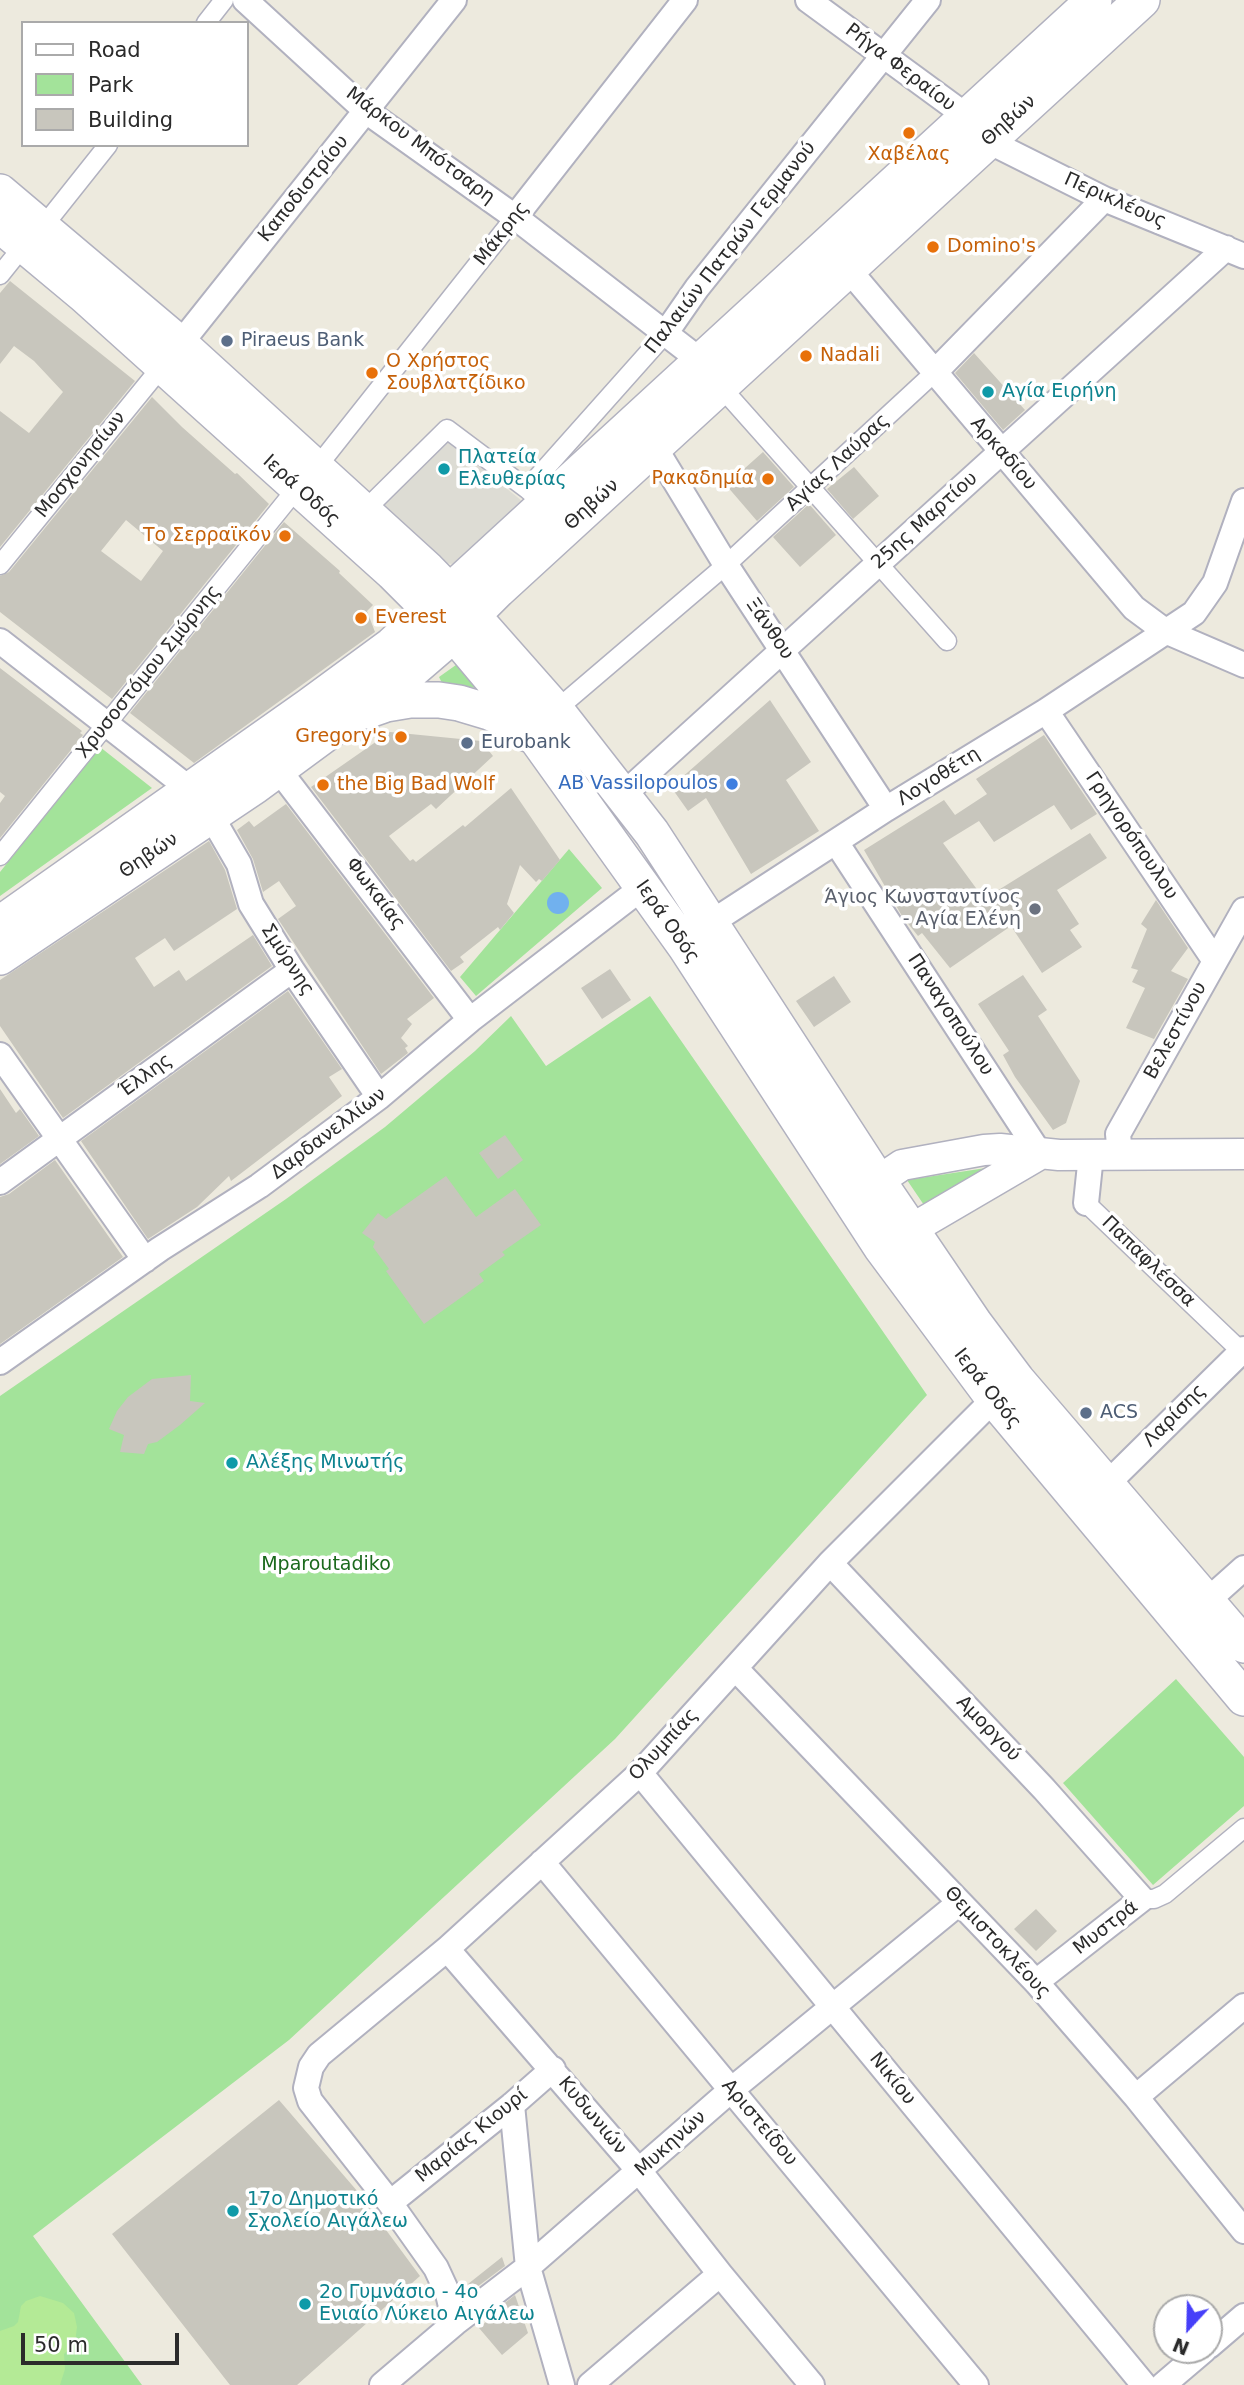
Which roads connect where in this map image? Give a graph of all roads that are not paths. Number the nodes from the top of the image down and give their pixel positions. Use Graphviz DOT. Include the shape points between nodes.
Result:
graph roads {
  1 [pos="224,0"];
  2 [pos="246,0"];
  3 [pos="454,0"];
  4 [pos="685,0"];
  5 [pos="808,0"];
  6 [pos="928,0"];
  7 [pos="1094,0"];
  8 [pos="1143,0"];
  9 [pos="208,21"];
  10 [pos="884,57"];
  11 [pos="366,111"];
  12 [pos="977,129"];
  13 [pos="106,147"];
  14 [pos="0,192"];
  15 [pos="1104,199"];
  16 [pos="515,217"];
  17 [pos="22,233"];
  18 [pos="1235,252"];
  19 [pos="848,269"];
  20 [pos="0,275"];
  21 [pos="665,334"];
  22 [pos="171,354"];
  23 [pos="934,373"];
  24 [pos="711,374"];
  25 [pos="654,448"];
  26 [pos="1001,451"];
  27 [pos="307,477"];
  28 [pos="810,489"];
  29 [pos="536,497"];
  30 [pos="1244,501"];
  31 [pos="364,511"];
  32 [pos="0,565"];
  33 [pos="726,565"];
  34 [pos="877,565"];
  35 [pos="452,613"];
  36 [pos="1165,631"];
  37 [pos="0,640"];
  38 [pos="947,641"];
  39 [pos="783,650"];
  40 [pos="1244,665"];
  41 [pos="556,710"];
  42 [pos="1046,711"];
  43 [pos="107,722"];
  44 [pos="327,734"];
  45 [pos="535,740"];
  46 [pos="278,769"];
  47 [pos="624,794"];
  48 [pos="201,802"];
  49 [pos="886,809"];
  50 [pos="836,842"];
  51 [pos="0,856"];
  52 [pos="643,887"];
  53 [pos="1244,910"];
  54 [pos="712,922"];
  55 [pos="0,924"];
  56 [pos="0,957"];
  57 [pos="1216,961"];
  58 [pos="292,970"];
  59 [pos="470,1020"];
  60 [pos="0,1055"];
  61 [pos="380,1097"];
  62 [pos="59,1139"];
  63 [pos="1040,1154"];
  64 [pos="1244,1154"];
  65 [pos="1091,1155"];
  66 [pos="1120,1155"];
  67 [pos="0,1182"];
  68 [pos="864,1190"];
  69 [pos="1086,1203"];
  70 [pos="910,1229"];
  71 [pos="880,1247"];
  72 [pos="145,1260"];
  73 [pos="1243,1351"];
  74 [pos="0,1362"];
  75 [pos="993,1399"];
  76 [pos="1107,1484"];
  77 [pos="830,1563"];
  78 [pos="1244,1568"];
  79 [pos="1207,1601"];
  80 [pos="1244,1645"];
  81 [pos="735,1668"];
  82 [pos="1244,1698"];
  83 [pos="640,1773"];
  84 [pos="1244,1828"];
  85 [pos="542,1861"];
  86 [pos="1142,1899"];
  87 [pos="959,1903"];
  88 [pos="447,1949"];
  89 [pos="1036,1982"];
  90 [pos="1244,2006"];
  91 [pos="833,2007"];
  92 [pos="553,2069"];
  93 [pos="731,2090"];
  94 [pos="1136,2097"];
  95 [pos="512,2105"];
  96 [pos="640,2172"];
  97 [pos="390,2203"];
  98 [pos="1244,2231"];
  99 [pos="528,2267"];
  100 [pos="720,2274"];
  101 [pos="1244,2316"];
  102 [pos="455,2323"];
  103 [pos="1223,2334"];
  104 [pos="1188,2364"];
  105 [pos="604,2381"];
  106 [pos="390,2383"];
  107 [pos="562,2385"];
  108 [pos="812,2385"];
  109 [pos="976,2385"];
  110 [pos="1144,2385"];
  111 [pos="1163,2385"];
  1 -- 9 [label="street"];
  2 -- 11 [label="street, Μάρκου Μπότσαρη"];
  3 -- 11 [label="street, Καποδιστρίου"];
  4 -- 16 [label="street, Μάκρης"];
  5 -- 10 [label="street, Ρήγα Φεραίου"];
  6 -- 10 [label="street, Παλαιών Πατρών Γερμανού"];
  7 -- 12 [label="main road, Θηβών"];
  8 -- 12 [label="main road, Θηβών"];
  10 -- 12 [label="street, Ρήγα Φεραίου"];
  10 -- 21 [label="street, Παλαιών Πατρών Γερμανού"];
  11 -- 16 [label="street, Μάρκου Μπότσαρη"];
  11 -- 22 [label="street, Καποδιστρίου"];
  12 -- 15 [label="street, Περικλέους" via="1000,147"];
  12 -- 19 [label="main road, Θηβών"];
  12 -- 24 [label="main road, Θηβών"];
  13 -- 17 [label="street"];
  14 -- 17 [label="main road, Ιερά Οδός"];
  15 -- 18 [label="street, Περικλέους"];
  15 -- 23 [label="street, Αγίας Λαύρας"];
  16 -- 21 [label="street, Μάρκου Μπότσαρη"];
  16 -- 27 [label="street, Μάκρης"];
  17 -- 20 [label="street"];
  17 -- 22 [label="main road, Ιερά Οδός"];
  18 -- 26 [label="street, 25ης Μαρτίου"];
  19 -- 23 [label="street, Αρκαδίου"];
  19 -- 24 [label="main road, Θηβών"];
  21 -- 24 [label="street, Μάρκου Μπότσαρη"];
  21 -- 29 [label="street, Παλαιών Πατρών Γερμανού"];
  22 -- 27 [label="main road, Ιερά Οδός"];
  22 -- 32 [label="street, Μοσχονησίων"];
  23 -- 26 [label="street, Αρκαδίου"];
  23 -- 28 [label="street, Αγίας Λαύρας"];
  24 -- 25 [label="main road, Θηβών"];
  24 -- 28 [label="street"];
  24 -- 29 [label="main road, Θηβών"];
  25 -- 33 [label="street, Ξάνθου"];
  25 -- 35 [label="main road, Θηβών" via="498,590"];
  26 -- 34 [label="street, 25ης Μαρτίου"];
  26 -- 36 [label="street, Αρκαδίου" via="1134,608"];
  27 -- 31 [label="main road, Ιερά Οδός"];
  27 -- 35 [label="main road, Ιερά Οδός" via="393,573"];
  27 -- 43 [label="street, Χρυσοστόμου Σμύρνης"];
  28 -- 33 [label="street, Αγίας Λαύρας"];
  28 -- 34 [label="street"];
  29 -- 31 [label="street" via="447,429"];
  29 -- 35 [label="main road, Θηβών"];
  30 -- 36 [label="street, Λογοθέτη" via="1215,583 1194,613"];
  31 -- 35 [label="main road, Ιερά Οδός"];
  33 -- 39 [label="street, Ξάνθου"];
  33 -- 41 [label="street, Αγίας Λαύρας"];
  34 -- 38 [label="street"];
  34 -- 39 [label="street, 25ης Μαρτίου"];
  35 -- 41 [label="main road, Ιερά Οδός"];
  35 -- 44 [label="main road, Θηβών" via="411,671"];
  35 -- 45 [label="main road, Ιερά Οδός"];
  35 -- 48 [label="main road, Θηβών" via="392,645"];
  36 -- 40 [label="street, Αρκαδίου"];
  36 -- 42 [label="street, Λογοθέτη"];
  37 -- 43 [label="street, Σμύρνης"];
  39 -- 47 [label="street, 25ης Μαρτίου"];
  39 -- 49 [label="street, Ξάνθου"];
  41 -- 47 [label="main road, Ιερά Οδός"];
  42 -- 49 [label="street, Λογοθέτη"];
  42 -- 57 [label="street, Γρηγορόπουλου"];
  43 -- 48 [label="street, Σμύρνης"];
  43 -- 51 [label="street, Χρυσοστόμου Σμύρνης"];
  44 -- 45 [label="main road" via="386,704 439,700 489,712"];
  44 -- 46 [label="main road, Θηβών"];
  45 -- 52 [label="main road, Ιερά Οδός"];
  46 -- 48 [label="main road, Θηβών"];
  46 -- 59 [label="street, Φωκαίας"];
  47 -- 54 [label="main road, Ιερά Οδός"];
  48 -- 55 [label="main road, Θηβών"];
  48 -- 56 [label="main road, Θηβών"];
  48 -- 58 [label="street, Σμύρνης" via="239,864 251,904"];
  49 -- 50 [label="street, Λογοθέτη"];
  50 -- 54 [label="street, Λογοθέτη"];
  50 -- 63 [label="street, Παναγοπούλου"];
  52 -- 59 [label="street, Δαρδανελλίων"];
  52 -- 68 [label="main road, Ιερά Οδός"];
  53 -- 57 [label="street, Βελεστίνου"];
  54 -- 68 [label="main road, Ιερά Οδός"];
  57 -- 66 [label="street, Βελεστίνου" via="1118,1134"];
  58 -- 61 [label="street, Σμύρνης"];
  58 -- 62 [label="street, Έλλης"];
  59 -- 61 [label="street, Δαρδανελλίων"];
  60 -- 62 [label="street"];
  61 -- 72 [label="street, Δαρδανελλίων" via="259,1186"];
  62 -- 67 [label="street, Έλλης"];
  62 -- 72 [label="street"];
  63 -- 65 [label="street"];
  63 -- 68 [label="street" via="984,1150 902,1165"];
  63 -- 70 [label="street"];
  64 -- 66 [label="street"];
  65 -- 66 [label="street"];
  65 -- 69 [label="street, Παπαφλέσσα"];
  68 -- 70 [label="main road, Ιερά Οδός"];
  68 -- 71 [label="main road, Ιερά Οδός"];
  69 -- 73 [label="street, Παπαφλέσσα"];
  70 -- 71 [label="street"];
  70 -- 76 [label="main road, Ιερά Οδός" via="1017,1380"];
  71 -- 75 [label="main road, Ιερά Οδός"];
  72 -- 74 [label="street, Δαρδανελλίων"];
  73 -- 76 [label="street, Λαρίσης"];
  75 -- 77 [label="street, Ολυμπίας"];
  75 -- 82 [label="main road, Ιερά Οδός"];
  76 -- 79 [label="main road, Ιερά Οδός"];
  77 -- 81 [label="street, Ολυμπίας"];
  77 -- 86 [label="street, Αμοργού"];
  78 -- 79 [label="street"];
  79 -- 80 [label="main road, Ιερά Οδός"];
  81 -- 83 [label="street, Ολυμπίας"];
  81 -- 87 [label="street, Θεμιστοκλέους"];
  83 -- 85 [label="street, Ολυμπίας"];
  83 -- 91 [label="street, Νικίου"];
  84 -- 86 [label="street, Μυστρά" via="1165,1894"];
  85 -- 88 [label="street, Ολυμπίας"];
  85 -- 93 [label="street, Αριστείδου"];
  86 -- 89 [label="street, Μυστρά"];
  87 -- 89 [label="street, Θεμιστοκλέους"];
  87 -- 91 [label="street, Μυκηνών"];
  88 -- 92 [label="street, Κυδωνιών"];
  88 -- 97 [label="street, Ολυμπίας" via="318,2055 310,2067 306,2088 310,2101"];
  89 -- 94 [label="street, Θεμιστοκλέους"];
  90 -- 94 [label="street"];
  91 -- 93 [label="street, Μυκηνών"];
  91 -- 110 [label="street, Νικίου"];
  92 -- 95 [label="street, Μαρίας Κιουρί"];
  92 -- 96 [label="street, Κυδωνιών"];
  93 -- 96 [label="street, Μυκηνών"];
  93 -- 109 [label="street, Αριστείδου"];
  94 -- 98 [label="street, Θεμιστοκλέους"];
  95 -- 97 [label="street, Μαρίας Κιουρί"];
  95 -- 99 [label="street"];
  96 -- 99 [label="street, Μυκηνών"];
  96 -- 100 [label="street, Κυδωνιών"];
  97 -- 102 [label="street" via="443,2280"];
  99 -- 102 [label="street, Μυκηνών"];
  99 -- 107 [label="street"];
  100 -- 105 [label="street"];
  100 -- 108 [label="street, Κυδωνιών"];
  101 -- 103 [label="street"];
  102 -- 106 [label="street, Μυκηνών"];
  104 -- 111 [label="street"];
}
